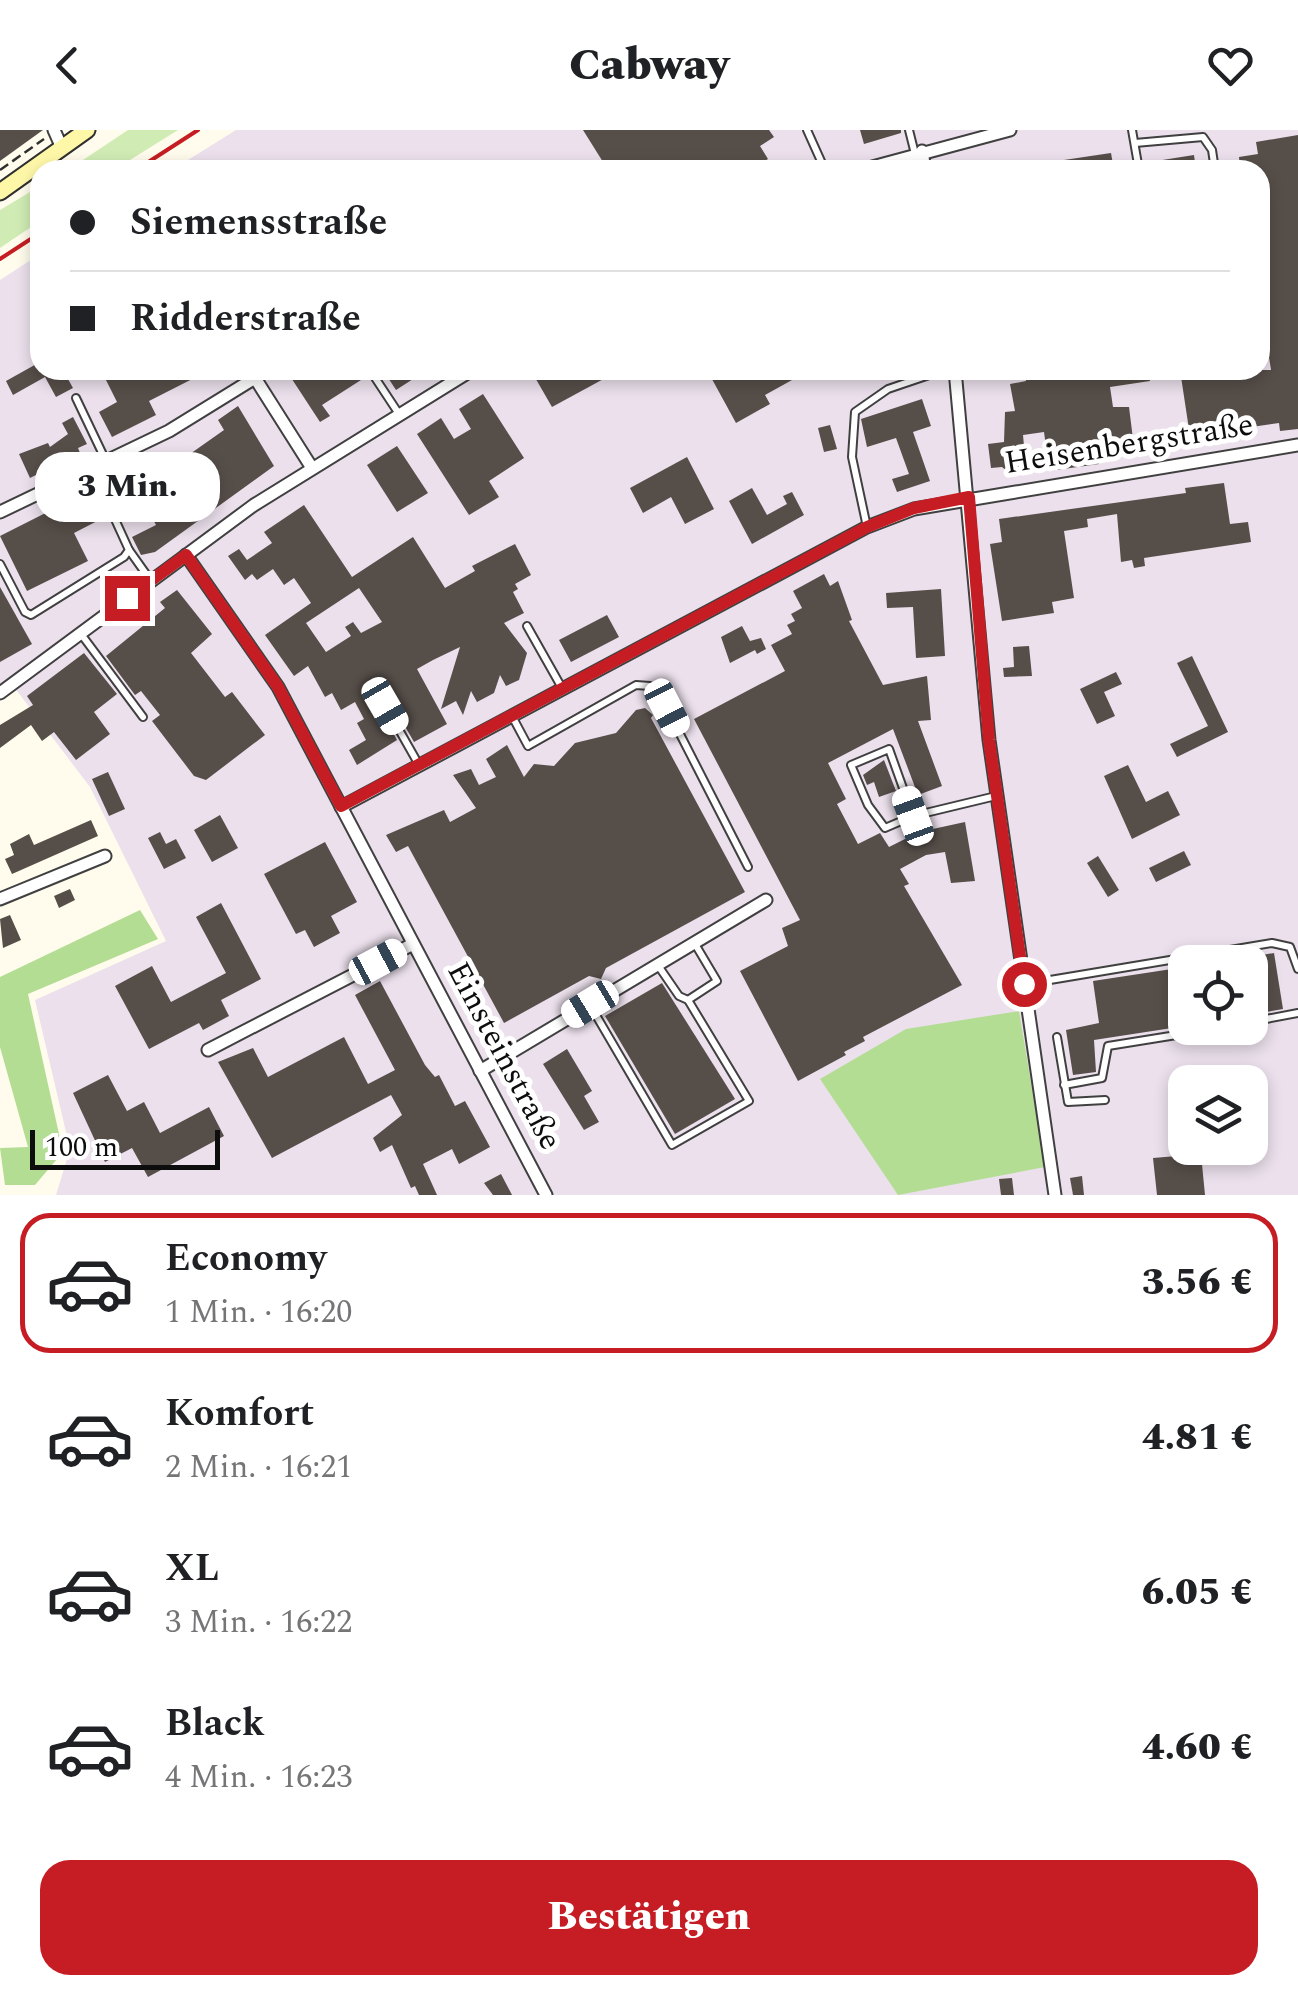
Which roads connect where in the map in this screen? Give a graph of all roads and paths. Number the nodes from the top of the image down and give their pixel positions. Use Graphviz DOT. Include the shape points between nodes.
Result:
graph roads {
  1 [pos="56,130"];
  2 [pos="87,130"];
  3 [pos="806,130"];
  4 [pos="910,130"];
  5 [pos="1010,130"];
  6 [pos="1132,130"];
  7 [pos="1134,144"];
  8 [pos="62,148"];
  9 [pos="919,152"];
  10 [pos="45,160"];
  11 [pos="820,160"];
  12 [pos="893,160"];
  13 [pos="922,160"];
  14 [pos="1138,160"];
  15 [pos="1214,160"];
  16 [pos="0,170"];
  17 [pos="30,171"];
  18 [pos="0,192"];
  19 [pos="243,380"];
  20 [pos="257,380"];
  21 [pos="377,380"];
  22 [pos="455,380"];
  23 [pos="915,380"];
  24 [pos="955,380"];
  25 [pos="76,398"];
  26 [pos="399,414"];
  27 [pos="1298,445"];
  28 [pos="106,462"];
  29 [pos="312,468"];
  30 [pos="92,469"];
  31 [pos="969,497"];
  32 [pos="0,512"];
  33 [pos="867,527"];
  34 [pos="129,550"];
  35 [pos="186,555"];
  36 [pos="0,564"];
  37 [pos="151,581"];
  38 [pos="527,626"];
  39 [pos="80,633"];
  40 [pos="562,688"];
  41 [pos="0,693"];
  42 [pos="385,706"];
  43 [pos="511,716"];
  44 [pos="143,717"];
  45 [pos="419,765"];
  46 [pos="997,796"];
  47 [pos="341,806"];
  48 [pos="913,816"];
  49 [pos="105,856"];
  50 [pos="748,867"];
  51 [pos="0,899"];
  52 [pos="766,900"];
  53 [pos="693,942"];
  54 [pos="413,944"];
  55 [pos="657,964"];
  56 [pos="1298,969"];
  57 [pos="1024,984"];
  58 [pos="688,1000"];
  59 [pos="590,1004"];
  60 [pos="1298,1013"];
  61 [pos="1268,1019"];
  62 [pos="1168,1036"];
  63 [pos="1057,1037"];
  64 [pos="208,1050"];
  65 [pos="480,1071"];
  66 [pos="1064,1085"];
  67 [pos="1105,1100"];
  68 [pos="546,1195"];
  69 [pos="1055,1195"];
  1 -- 8 [label="street"];
  1 -- 16 [label="path"];
  2 -- 8 [label="main road"];
  3 -- 11 [label="lane"];
  4 -- 9 [label="lane"];
  5 -- 9 [label="street"];
  6 -- 7 [label="lane"];
  7 -- 14 [label="lane"];
  7 -- 15 [label="lane" via="1203,137"];
  8 -- 10 [label="main road"];
  9 -- 12 [label="street"];
  9 -- 13 [label="street"];
  17 -- 18 [label="main road"];
  19 -- 28 [label="street"];
  20 -- 29 [label="street"];
  21 -- 26 [label="lane"];
  22 -- 26 [label="street"];
  23 -- 33 [label="lane" via="855,412 852,456"];
  24 -- 31 [label="street"];
  25 -- 28 [label="lane"];
  26 -- 29 [label="street"];
  27 -- 31 [label="street, Heisenbergstraße"];
  28 -- 30 [label="street"];
  29 -- 35 [label="street"];
  30 -- 32 [label="street"];
  30 -- 34 [label="lane"];
  31 -- 33 [label="street, Heisenbergstraße"];
  31 -- 46 [label="street"];
  33 -- 40 [label="street, Heisenbergstraße"];
  34 -- 36 [label="lane" via="30,614"];
  34 -- 37 [label="lane"];
  35 -- 37 [label="street"];
  35 -- 47 [label="street, Einsteinstraße" via="278,687"];
  37 -- 39 [label="street"];
  38 -- 40 [label="lane"];
  39 -- 41 [label="street"];
  39 -- 44 [label="lane"];
  40 -- 43 [label="street, Heisenbergstraße"];
  42 -- 45 [label="lane"];
  43 -- 45 [label="street, Heisenbergstraße"];
  43 -- 50 [label="lane" via="528,746 636,685 650,686"];
  45 -- 47 [label="street, Heisenbergstraße"];
  46 -- 48 [label="lane"];
  46 -- 57 [label="street"];
  47 -- 54 [label="street, Einsteinstraße"];
  48 -- 48 [label="lane" via="885,828 851,765 889,749"];
  49 -- 51 [label="street"];
  52 -- 53 [label="street"];
  53 -- 55 [label="street"];
  53 -- 58 [label="lane" via="717,982"];
  54 -- 64 [label="street, Einsteinstraße"];
  54 -- 65 [label="street, Einsteinstraße"];
  55 -- 58 [label="lane"];
  55 -- 59 [label="street"];
  56 -- 57 [label="lane" via="1290,947 1272,943"];
  57 -- 69 [label="street"];
  58 -- 59 [label="lane" via="749,1100 672,1145"];
  59 -- 65 [label="street"];
  60 -- 61 [label="lane"];
  62 -- 66 [label="lane" via="1108,1046 1102,1078"];
  63 -- 66 [label="lane"];
  65 -- 68 [label="street, Einsteinstraße"];
  66 -- 67 [label="lane" via="1072,1104"];
}
